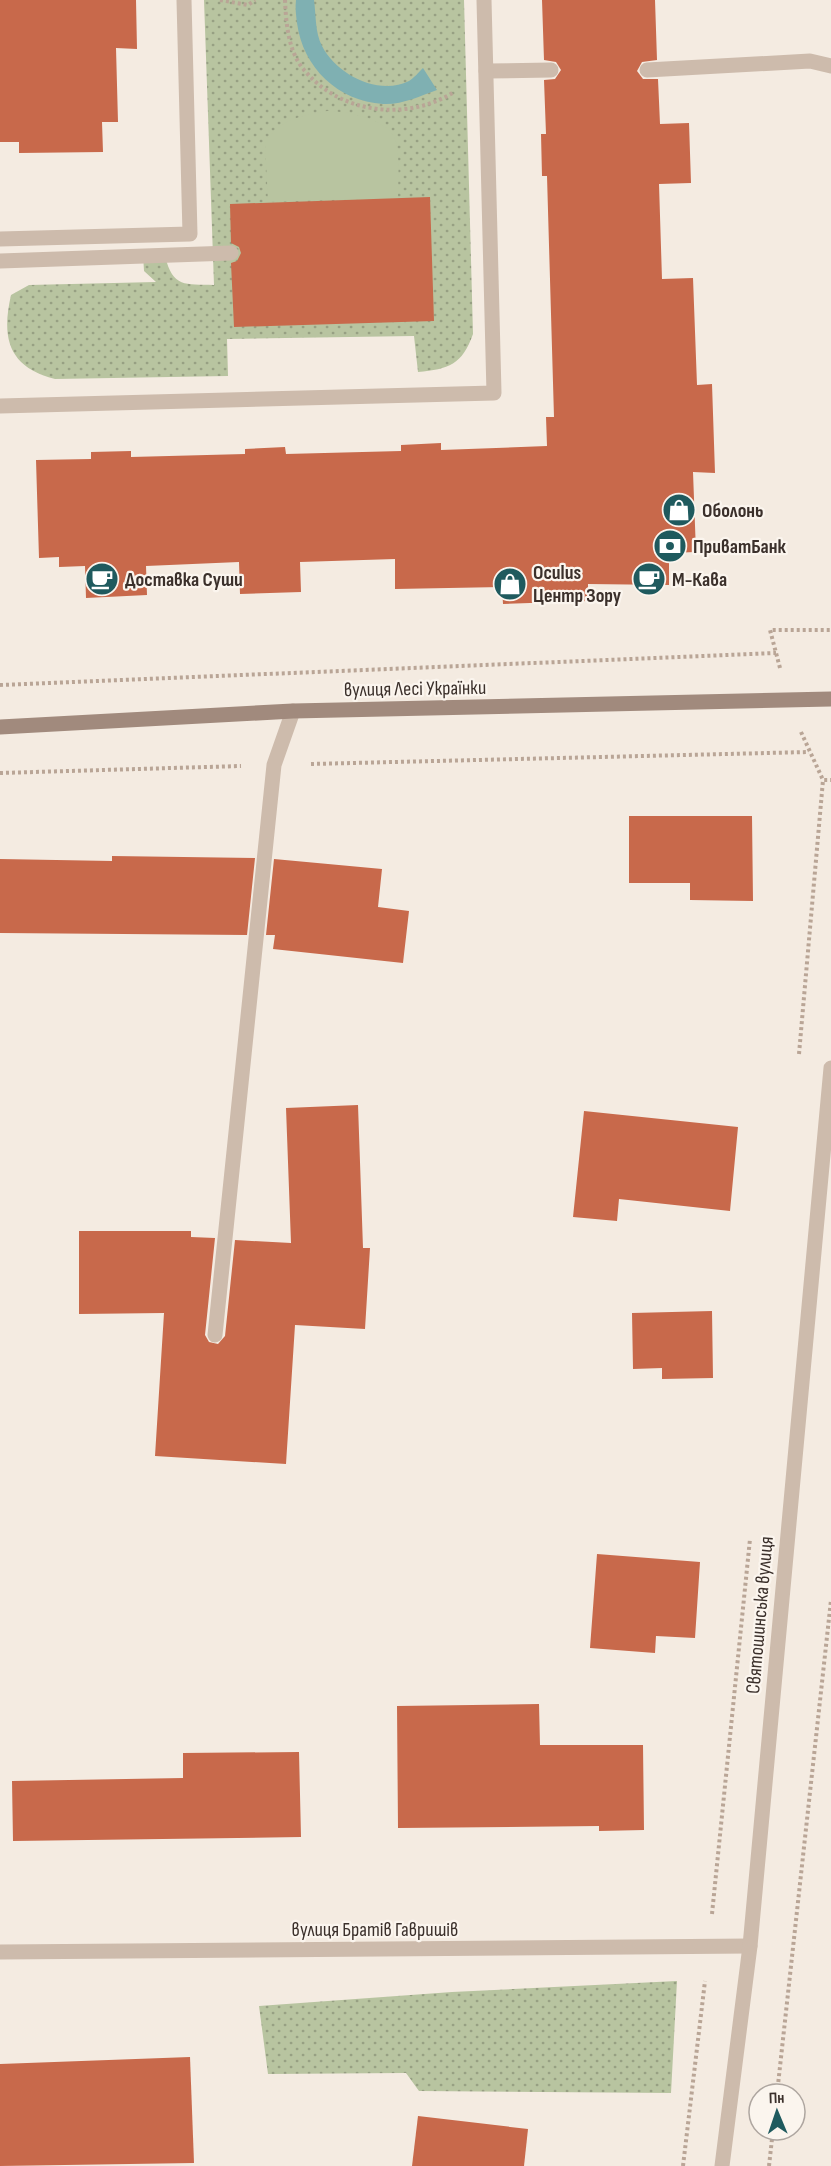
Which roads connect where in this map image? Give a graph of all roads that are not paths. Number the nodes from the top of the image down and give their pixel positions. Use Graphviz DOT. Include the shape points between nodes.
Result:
graph roads {
  1 [pos="184,0"];
  2 [pos="484,0"];
  3 [pos="831,66"];
  4 [pos="647,69"];
  5 [pos="551,70"];
  6 [pos="486,71"];
  7 [pos="0,239"];
  8 [pos="231,253"];
  9 [pos="0,261"];
  10 [pos="0,406"];
  11 [pos="831,699"];
  12 [pos="293,711"];
  13 [pos="0,727"];
  14 [pos="831,1068"];
  15 [pos="215,1335"];
  16 [pos="750,1946"];
  17 [pos="0,1952"];
  18 [pos="722,2166"];
  1 -- 7 [label="street" via="190,234"];
  2 -- 6 [label="street"];
  3 -- 4 [label="street" via="810,60"];
  5 -- 6 [label="street"];
  6 -- 10 [label="street" via="494,393"];
  8 -- 9 [label="street"];
  11 -- 12 [label="street, вулиця Лесі Українки"];
  12 -- 13 [label="street, вулиця Лесі Українки"];
  12 -- 15 [label="street" via="274,765"];
  14 -- 16 [label="street, Святошинська вулиця"];
  16 -- 17 [label="street, вулиця Братів Гавришів"];
  16 -- 18 [label="street, Святошинська вулиця"];
}
